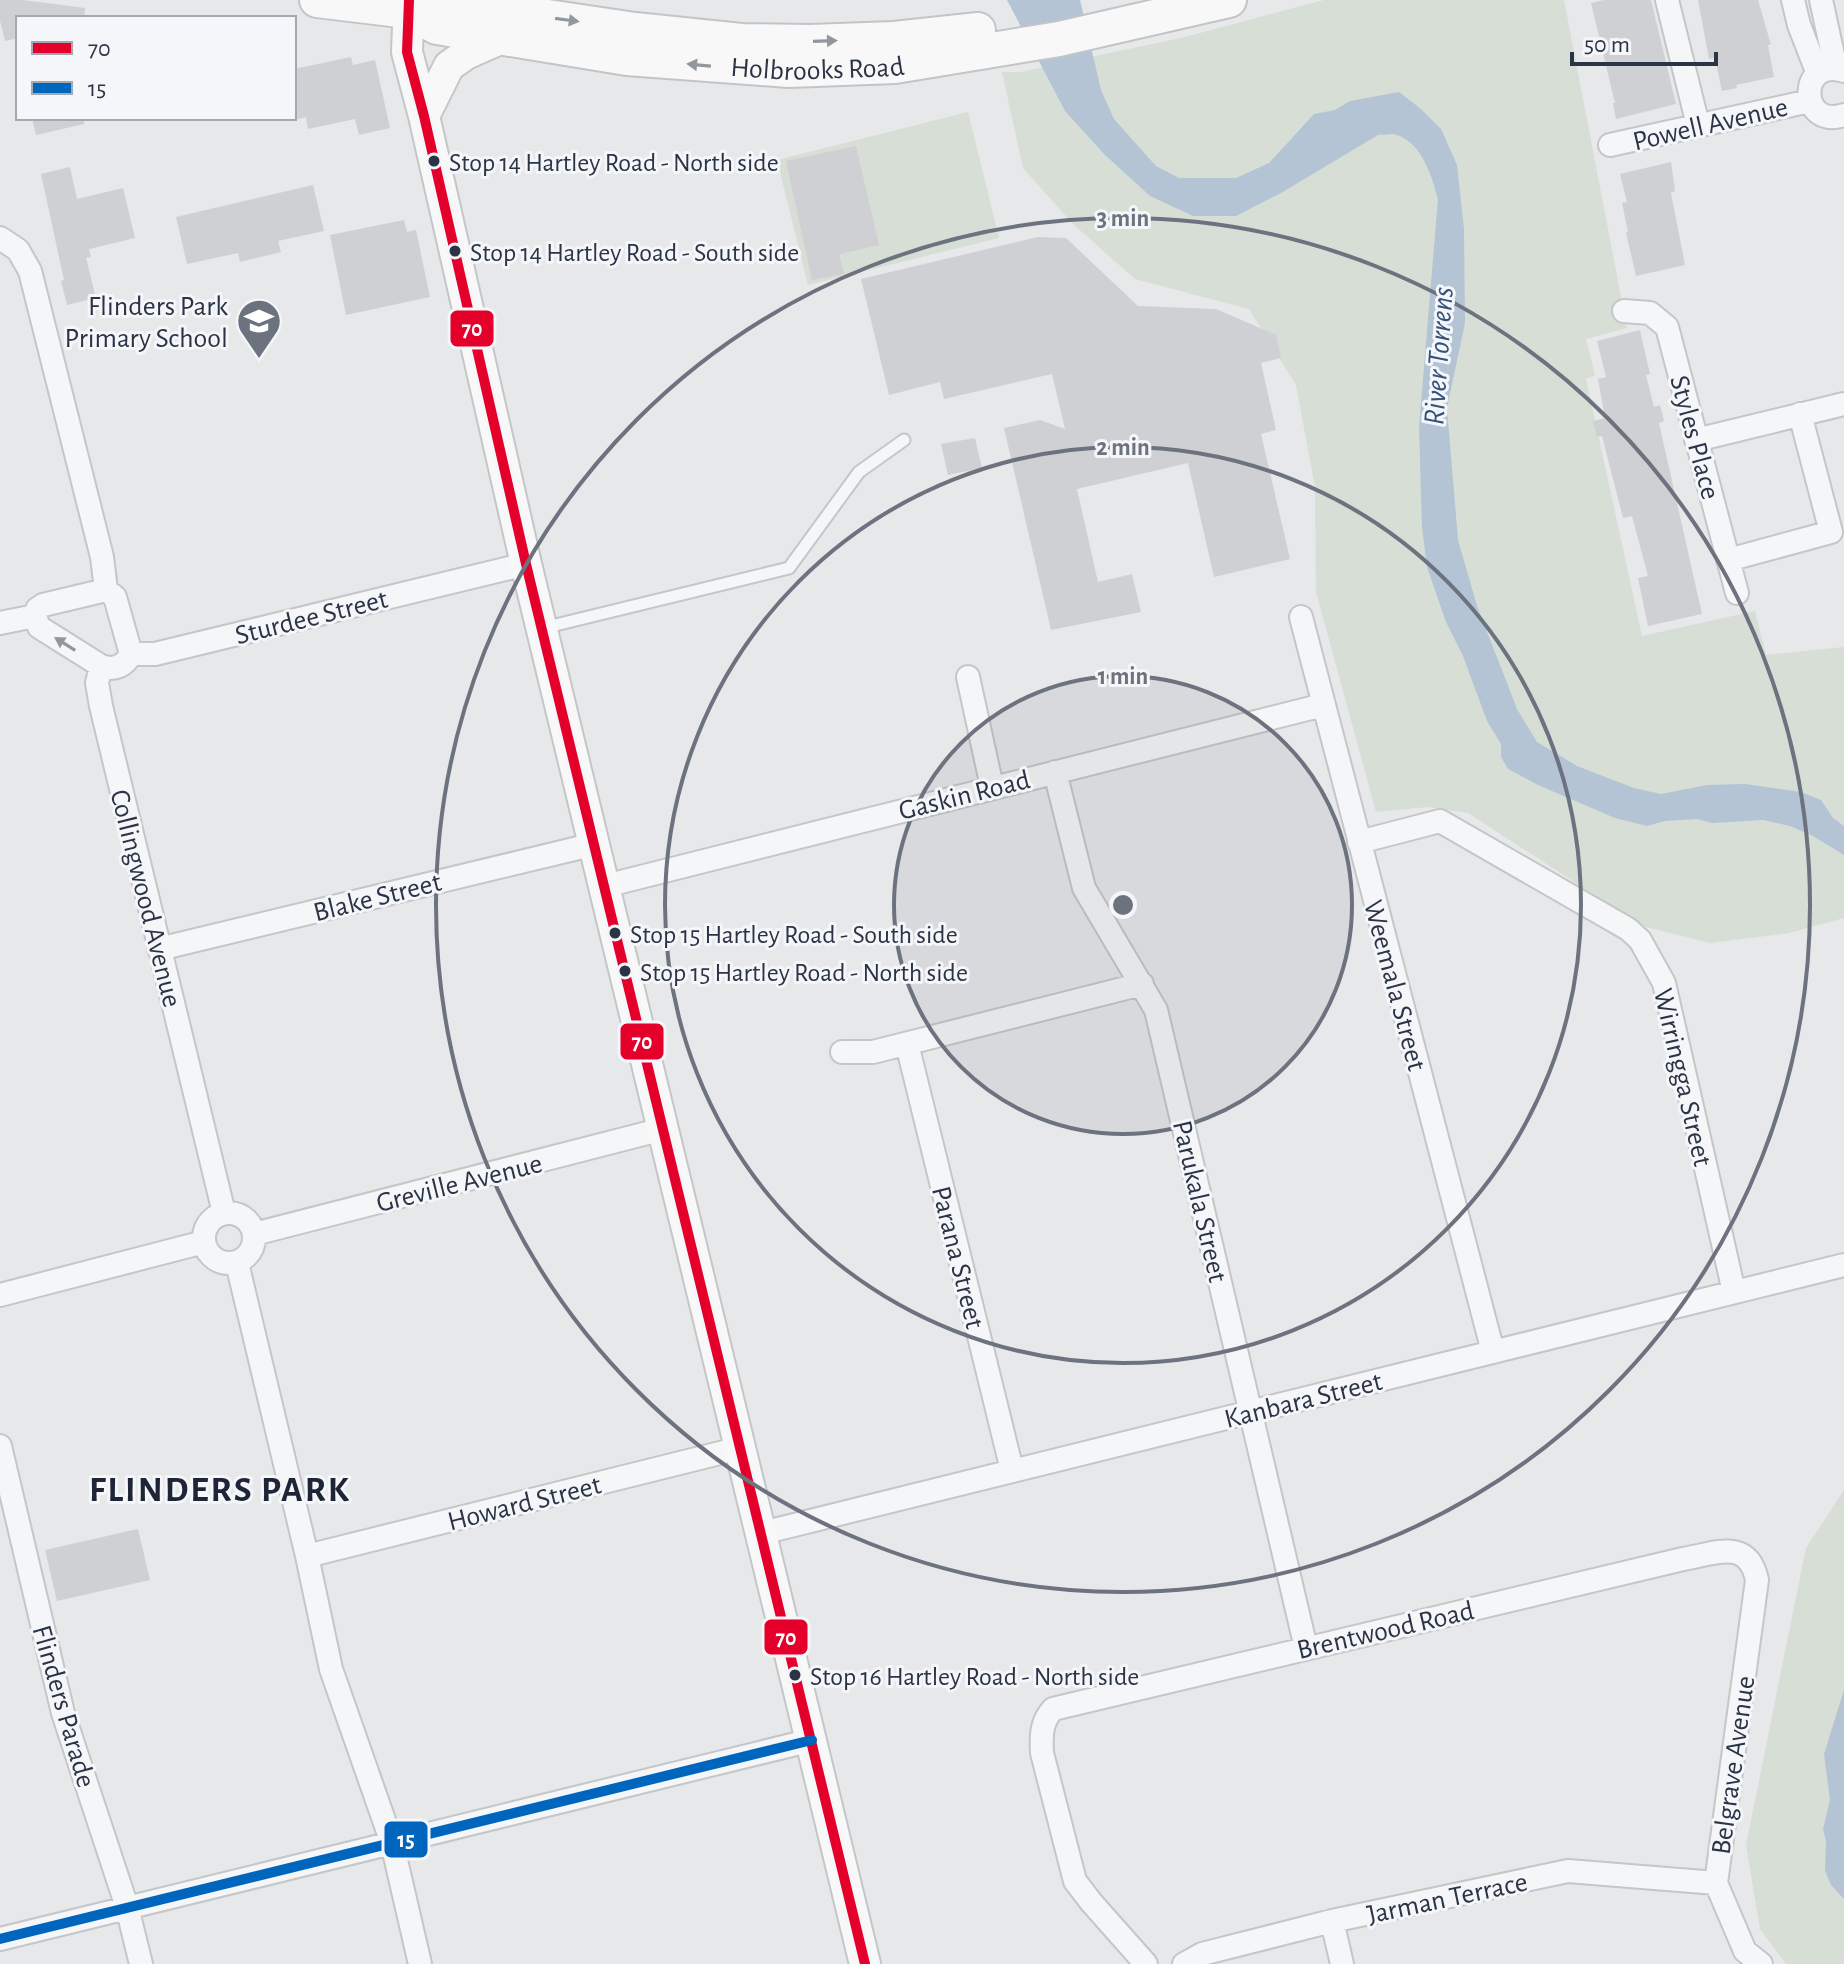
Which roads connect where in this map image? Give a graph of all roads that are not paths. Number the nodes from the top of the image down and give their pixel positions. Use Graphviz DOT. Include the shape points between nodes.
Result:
graph roads {
  1 [pos="317,0"];
  2 [pos="1229,0"];
  3 [pos="1667,0"];
  4 [pos="1793,0"];
  5 [pos="1821,0"];
  6 [pos="408,6"];
  7 [pos="1141,9"];
  8 [pos="500,39"];
  9 [pos="980,41"];
  10 [pos="1833,71"];
  11 [pos="1810,101"];
  12 [pos="424,116"];
  13 [pos="1843,119"];
  14 [pos="1698,125"];
  15 [pos="1610,145"];
  16 [pos="9,244"];
  17 [pos="1624,311"];
  18 [pos="1844,404"];
  19 [pos="1800,414"];
  20 [pos="904,440"];
  21 [pos="1696,440"];
  22 [pos="1728,560"];
  23 [pos="526,564"];
  24 [pos="106,590"];
  25 [pos="1737,593"];
  26 [pos="35,616"];
  27 [pos="1301,617"];
  28 [pos="0,623"];
  29 [pos="542,628"];
  30 [pos="131,654"];
  31 [pos="101,666"];
  32 [pos="968,677"];
  33 [pos="1323,705"];
  34 [pos="1055,772"];
  35 [pos="992,787"];
  36 [pos="1359,842"];
  37 [pos="595,844"];
  38 [pos="605,886"];
  39 [pos="159,949"];
  40 [pos="1142,984"];
  41 [pos="907,1044"];
  42 [pos="842,1052"];
  43 [pos="663,1129"];
  44 [pos="224,1213"];
  45 [pos="254,1234"];
  46 [pos="204,1242"];
  47 [pos="237,1263"];
  48 [pos="1844,1265"];
  49 [pos="1734,1292"];
  50 [pos="0,1295"];
  51 [pos="1493,1352"];
  52 [pos="1252,1413"];
  53 [pos="0,1446"];
  54 [pos="740,1448"];
  55 [pos="1012,1470"];
  56 [pos="762,1533"];
  57 [pos="307,1556"];
  58 [pos="1747,1556"];
  59 [pos="1306,1648"];
  60 [pos="812,1740"];
  61 [pos="392,1843"];
  62 [pos="1716,1883"];
  63 [pos="127,1907"];
  64 [pos="1332,1921"];
  65 [pos="0,1939"];
  66 [pos="141,1964"];
  67 [pos="420,1964"];
  68 [pos="865,1964"];
  69 [pos="1146,1964"];
  70 [pos="1184,1964"];
  71 [pos="1342,1964"];
  72 [pos="1761,1964"];
  1 -- 6 [label="main road, Holbrooks Road"];
  2 -- 7 [label="main road, Holbrooks Road"];
  3 -- 14 [label="street"];
  4 -- 10 [label="street" via="1799,25"];
  5 -- 10 [label="street"];
  6 -- 8 [label="main road, Holbrooks Road" via="437,27"];
  6 -- 9 [label="main road, Holbrooks Road, one-way" via="439,1 635,30 773,42"];
  6 -- 12 [label="street" via="407,52"];
  7 -- 9 [label="main road, Holbrooks Road" via="1062,17"];
  9 -- 8 [label="main road, Holbrooks Road, one-way" via="895,66 789,70 627,58"];
  8 -- 12 [label="street" via="449,66"];
  10 -- 11 [label="street" via="1810,86"];
  11 -- 13 [label="street" via="1819,113"];
  11 -- 14 [label="street, Powell Avenue"];
  12 -- 23 [label="street"];
  14 -- 15 [label="street, Powell Avenue"];
  16 -- 24 [label="street" via="30,271"];
  17 -- 21 [label="street, Styles Place" via="1650,313 1667,327"];
  18 -- 19 [label="street"];
  19 -- 21 [label="street"];
  19 -- 22 [label="street" via="1831,532"];
  20 -- 29 [label="lane" via="859,472 789,568"];
  21 -- 22 [label="street, Styles Place"];
  22 -- 25 [label="street, Styles Place"];
  23 -- 29 [label="street"];
  23 -- 30 [label="street, Sturdee Street" via="155,654"];
  24 -- 26 [label="street" via="43,605"];
  24 -- 30 [label="street" via="115,597"];
  26 -- 28 [label="street"];
  31 -- 26 [label="street, one-way" via="39,627"];
  27 -- 33 [label="street, Weemala Street"];
  29 -- 37 [label="street"];
  30 -- 31 [label="street, Sturdee Street" via="117,668"];
  31 -- 39 [label="street, Collingwood Avenue" via="101,706"];
  32 -- 35 [label="street"];
  33 -- 34 [label="street, Gaskin Road"];
  33 -- 36 [label="street, Weemala Street"];
  34 -- 35 [label="street, Gaskin Road"];
  34 -- 40 [label="street, Parukala Street" via="1084,888"];
  35 -- 38 [label="street, Gaskin Road"];
  36 -- 49 [label="street, Wirringga Street" via="1440,821 1640,940 1664,983"];
  36 -- 51 [label="street, Weemala Street"];
  37 -- 38 [label="street"];
  37 -- 39 [label="street, Blake Street"];
  38 -- 43 [label="street"];
  39 -- 44 [label="street, Collingwood Avenue"];
  40 -- 41 [label="street"];
  40 -- 52 [label="street, Parukala Street" via="1156,1010"];
  41 -- 42 [label="street"];
  41 -- 55 [label="street, Parana Street"];
  43 -- 45 [label="street, Greville Avenue"];
  43 -- 54 [label="street"];
  44 -- 45 [label="street" via="241,1215"];
  44 -- 46 [label="street" via="208,1224"];
  45 -- 47 [label="street" via="253,1248"];
  46 -- 47 [label="street" via="215,1260"];
  46 -- 50 [label="street"];
  47 -- 57 [label="street"];
  48 -- 49 [label="street, Kanbara Street"];
  49 -- 51 [label="street, Kanbara Street"];
  51 -- 52 [label="street, Kanbara Street"];
  52 -- 55 [label="street, Kanbara Street"];
  52 -- 59 [label="street, Parukala Street"];
  53 -- 63 [label="street, Flinders Parade" via="63,1713"];
  54 -- 56 [label="street"];
  54 -- 57 [label="street, Howard Street"];
  55 -- 56 [label="street, Kanbara Street"];
  56 -- 60 [label="street"];
  57 -- 61 [label="street" via="331,1669"];
  58 -- 59 [label="street, Brentwood Road" via="1733,1551 1683,1559"];
  58 -- 62 [label="street, Belgrave Avenue" via="1757,1580"];
  59 -- 69 [label="street, Brentwood Road" via="1063,1705 1045,1718 1042,1753 1075,1881"];
  60 -- 61 [label="street"];
  60 -- 68 [label="street"];
  61 -- 63 [label="street"];
  61 -- 67 [label="street"];
  62 -- 64 [label="street, Jarman Terrace" via="1568,1871"];
  62 -- 72 [label="street, Belgrave Avenue" via="1745,1951"];
  63 -- 65 [label="street"];
  63 -- 66 [label="street, Flinders Parade"];
  64 -- 70 [label="street, Jarman Terrace" via="1202,1954"];
  64 -- 71 [label="street"];
}
